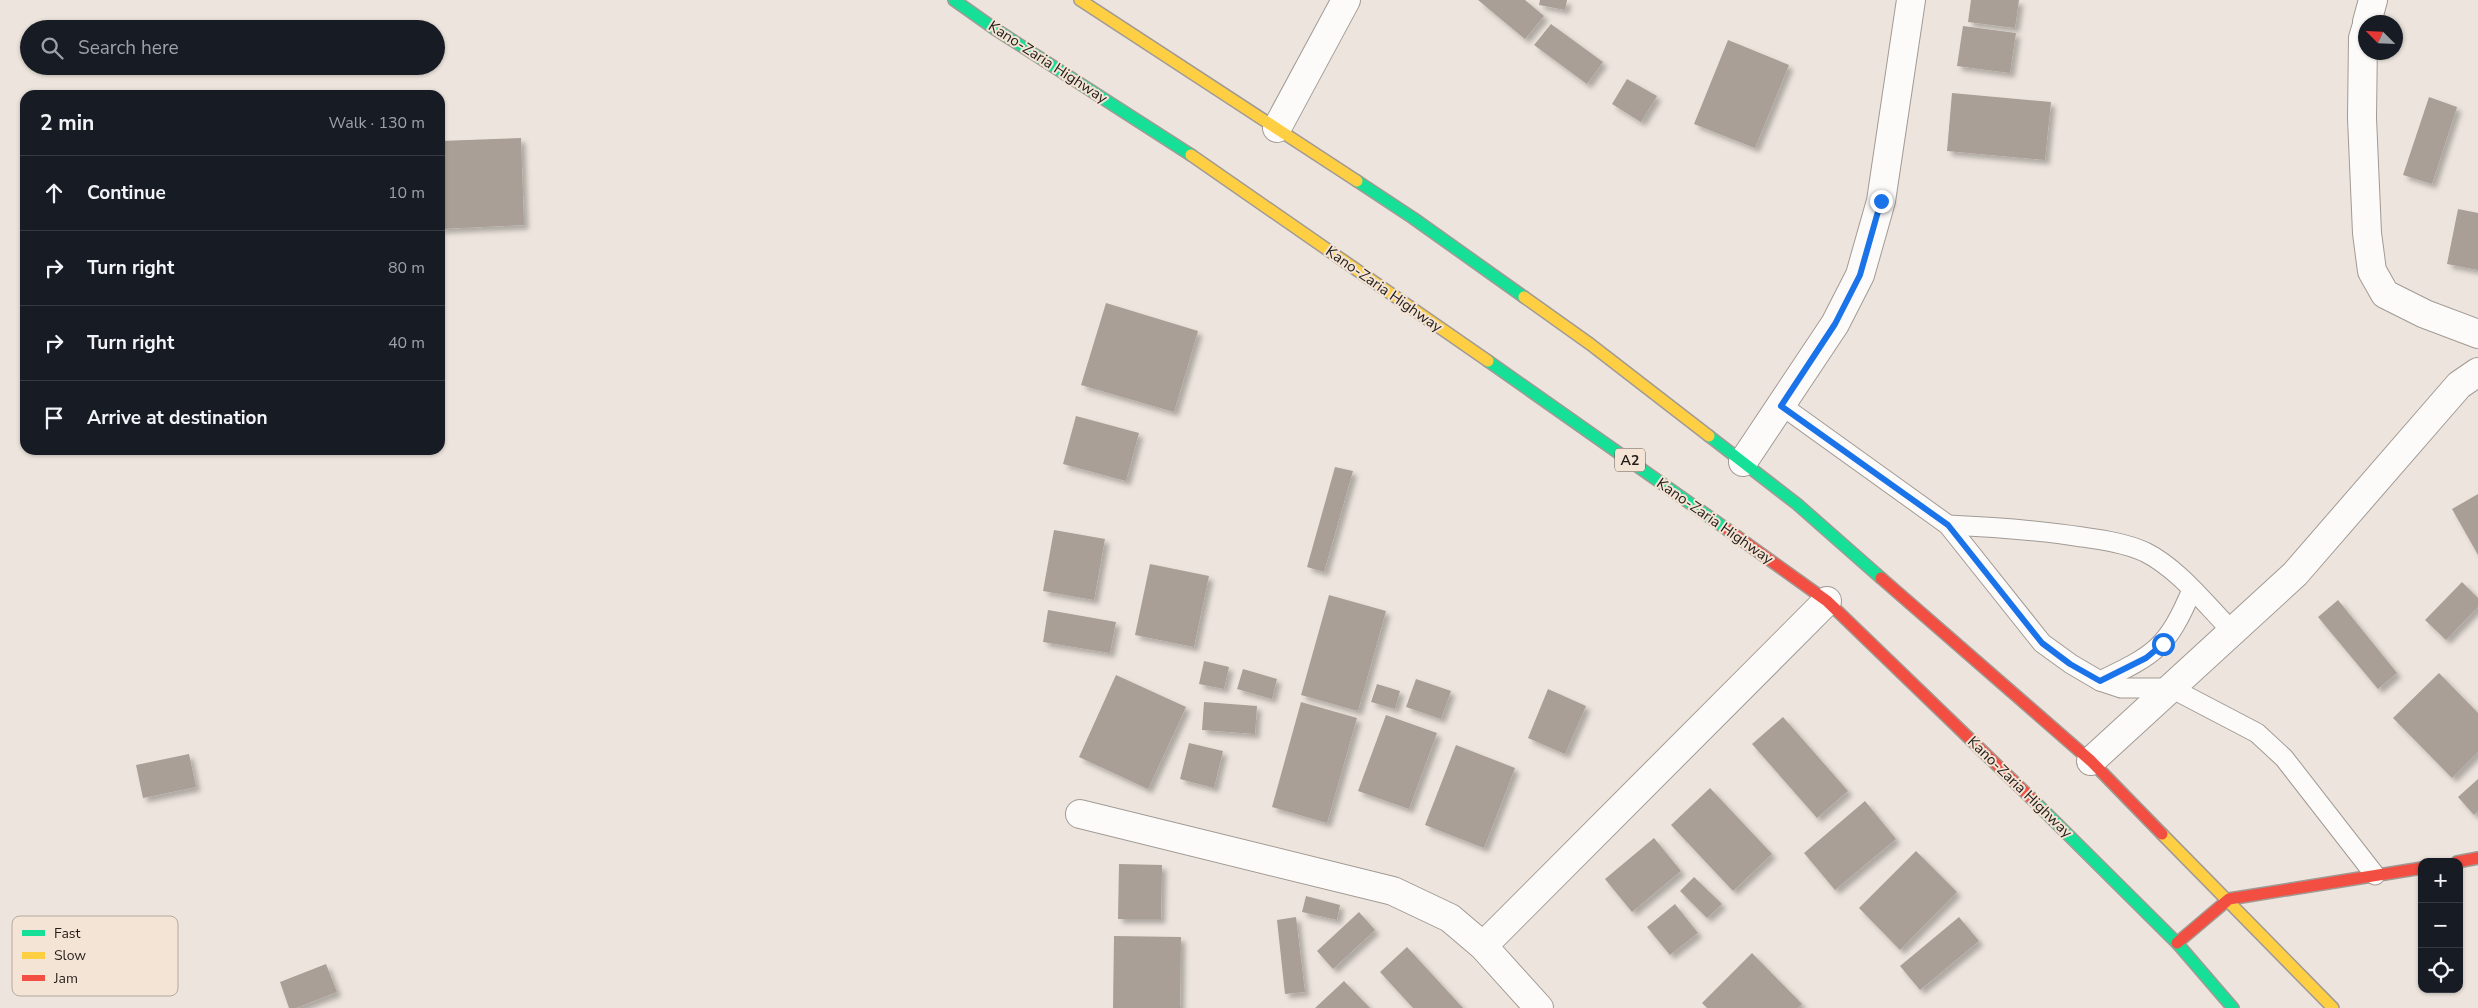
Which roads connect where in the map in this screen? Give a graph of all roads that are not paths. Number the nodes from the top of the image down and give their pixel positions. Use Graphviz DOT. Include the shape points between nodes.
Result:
graph roads {
  1 [pos="954,0"];
  2 [pos="1080,0"];
  3 [pos="1346,0"];
  4 [pos="1911,0"];
  5 [pos="2374,0"];
  6 [pos="2369,15"];
  7 [pos="2363,60"];
  8 [pos="1277,128"];
  9 [pos="2478,334"];
  10 [pos="2478,372"];
  11 [pos="1781,406"];
  12 [pos="1743,462"];
  13 [pos="1948,525"];
  14 [pos="2192,590"];
  15 [pos="1827,601"];
  16 [pos="2232,632"];
  17 [pos="2100,681"];
  18 [pos="2171,688"];
  19 [pos="2091,761"];
  20 [pos="1080,814"];
  21 [pos="2478,858"];
  22 [pos="2463,861"];
  23 [pos="2418,869"];
  24 [pos="2375,875"];
  25 [pos="2229,899"];
  26 [pos="2177,943"];
  27 [pos="1483,946"];
  28 [pos="1527,1004"];
  29 [pos="2233,1008"];
  30 [pos="2333,1008"];
  1 -- 15 [label="main road, Kano-Zaria Highway / A2" via="1163,136"];
  2 -- 8 [label="main road"];
  3 -- 8 [label="street"];
  4 -- 11 [label="street" via="1881,201 1860,275 1835,324"];
  5 -- 6 [label="street"];
  7 -- 9 [label="street" via="2367,232 2372,271 2385,294 2425,314"];
  8 -- 12 [label="main road" via="1413,218 1590,344"];
  10 -- 16 [label="street" via="2459,385 2295,574"];
  11 -- 12 [label="street"];
  11 -- 13 [label="lane"];
  12 -- 19 [label="main road" via="1797,504"];
  13 -- 14 [label="lane" via="2017,528 2117,542 2145,553 2172,570"];
  13 -- 17 [label="lane" via="2042,643"];
  14 -- 16 [label="lane"];
  14 -- 17 [label="lane" via="2177,624 2163,644 2139,661"];
  15 -- 26 [label="main road, Kano-Zaria Highway / A2"];
  15 -- 27 [label="street"];
  16 -- 18 [label="street"];
  17 -- 18 [label="lane" via="2121,688"];
  18 -- 19 [label="street"];
  18 -- 24 [label="lane" via="2257,733 2284,758"];
  19 -- 25 [label="main road"];
  20 -- 27 [label="street" via="1393,891 1450,918"];
  21 -- 22 [label="main road"];
  23 -- 24 [label="main road"];
  24 -- 25 [label="main road"];
  25 -- 26 [label="main road"];
  25 -- 30 [label="main road"];
  26 -- 29 [label="main road, Kano-Zaria Highway / A2"];
  27 -- 28 [label="street"];
}
